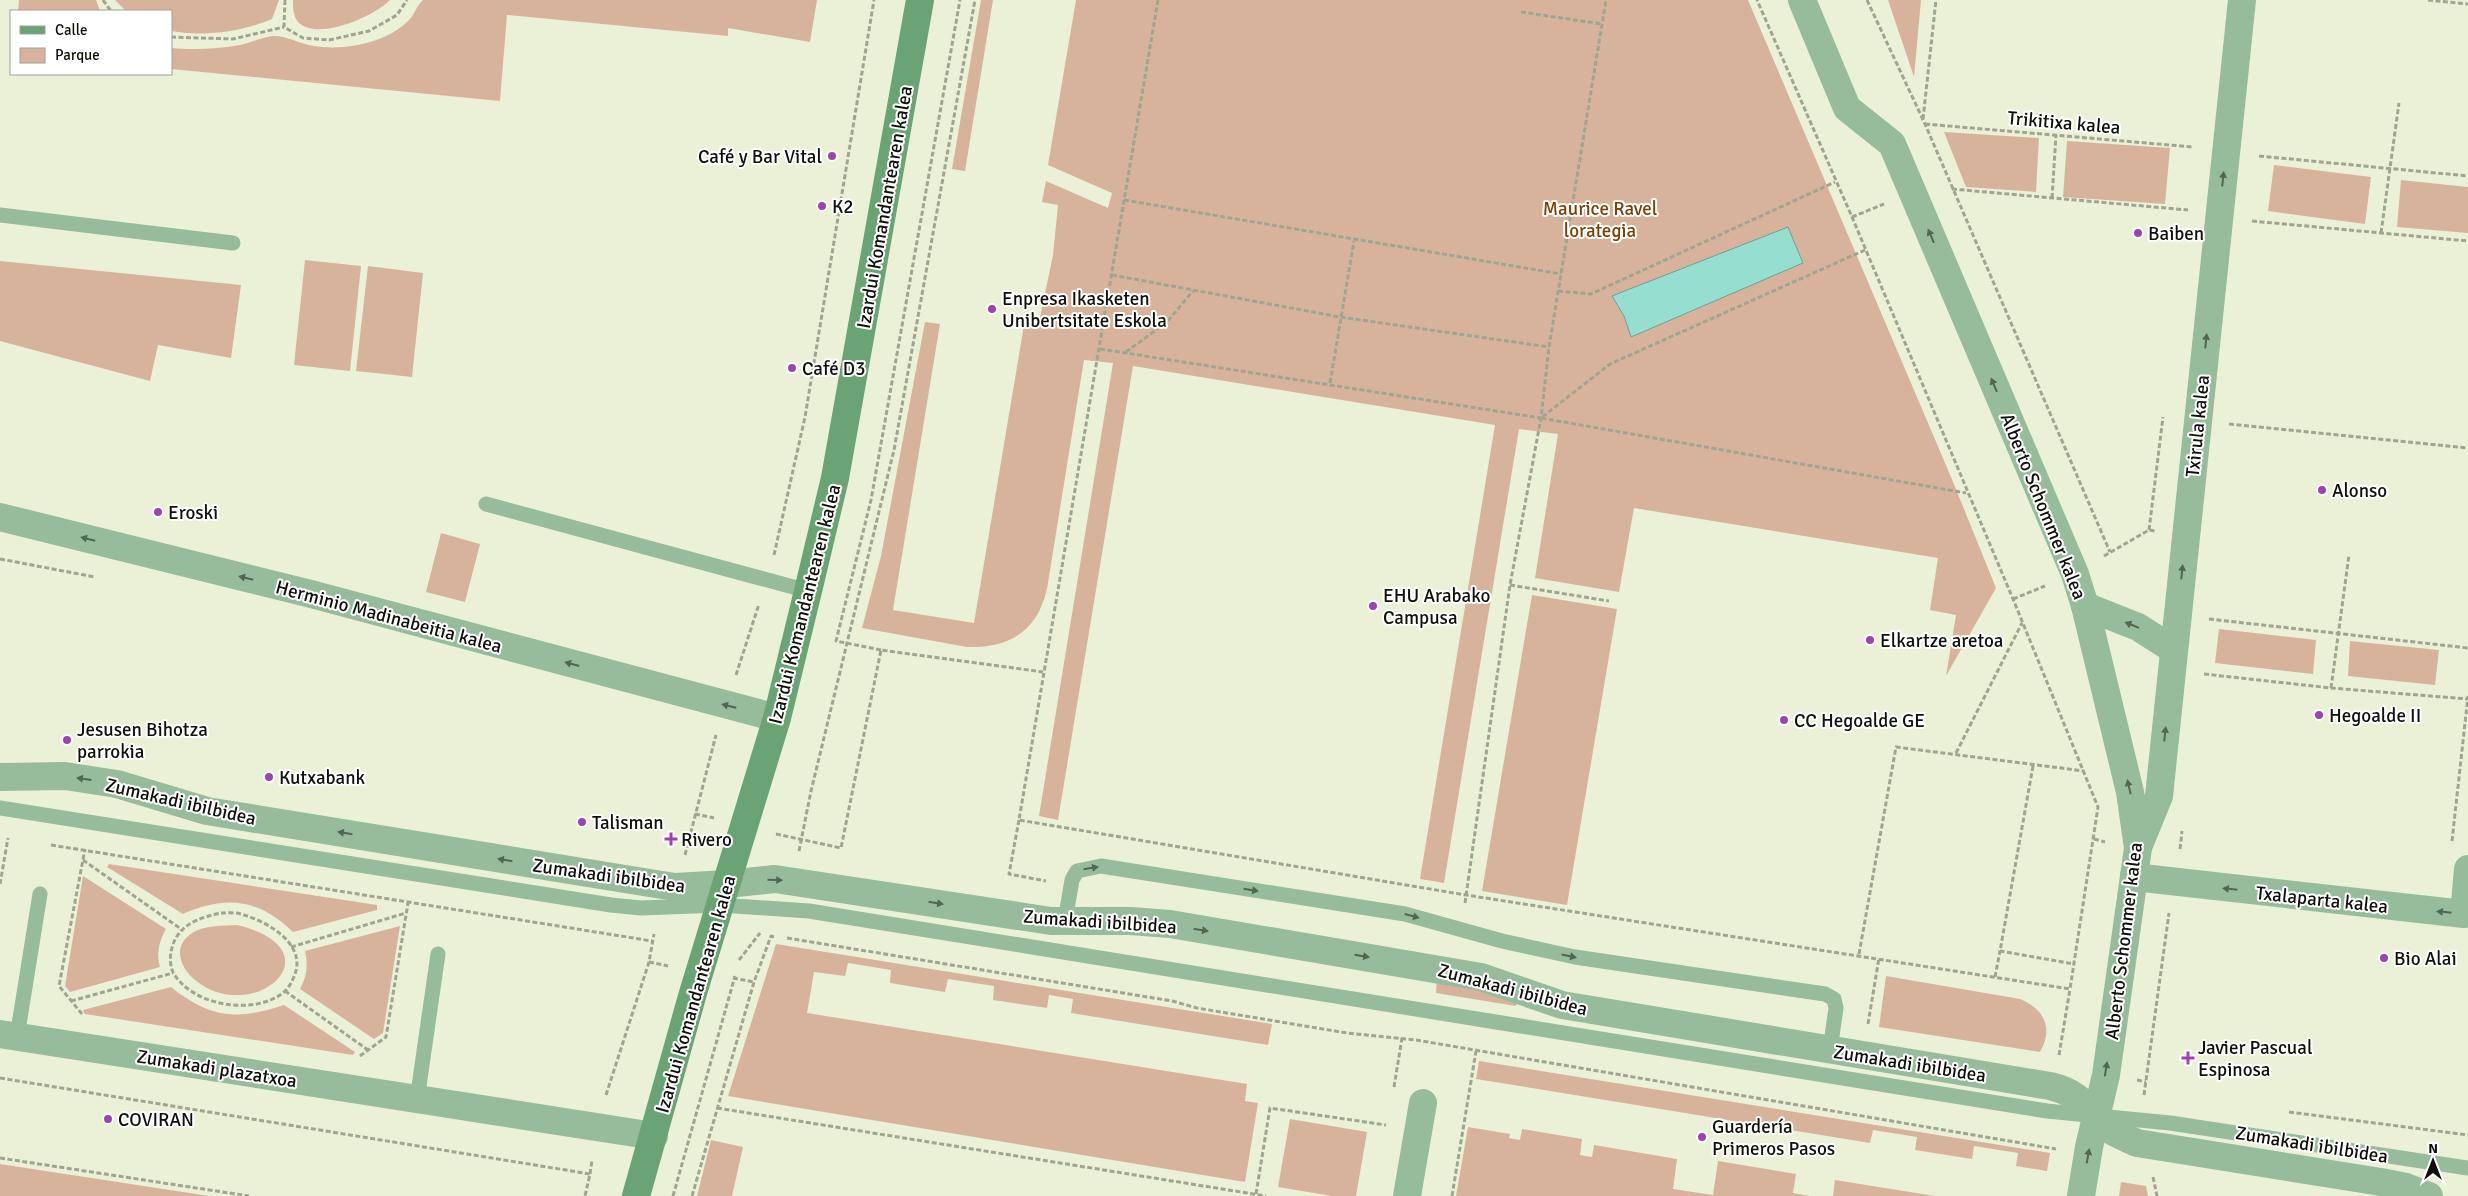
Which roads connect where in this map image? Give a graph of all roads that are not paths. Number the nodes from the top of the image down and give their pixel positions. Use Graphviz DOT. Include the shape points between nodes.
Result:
graph roads {
  1 [pos="920,0"];
  2 [pos="1802,0"];
  3 [pos="2242,0"];
  4 [pos="0,215"];
  5 [pos="233,243"];
  6 [pos="486,504"];
  7 [pos="0,517"];
  8 [pos="808,592"];
  9 [pos="2085,606"];
  10 [pos="2174,650"];
  11 [pos="777,718"];
  12 [pos="0,776"];
  13 [pos="0,808"];
  14 [pos="2138,848"];
  15 [pos="2468,869"];
  16 [pos="2134,878"];
  17 [pos="40,894"];
  18 [pos="723,895"];
  19 [pos="660,897"];
  20 [pos="1065,921"];
  21 [pos="438,954"];
  22 [pos="9,1035"];
  23 [pos="1830,1050"];
  24 [pos="417,1100"];
  25 [pos="1423,1103"];
  26 [pos="2096,1116"];
  27 [pos="654,1136"];
  28 [pos="2468,1168"];
  29 [pos="636,1196"];
  30 [pos="1407,1196"];
  31 [pos="2081,1196"];
  32 [pos="2429,1196"];
  1 -- 8 [label="main road, Izardui Komandantearen kalea" via="835,478"];
  9 -- 2 [label="street, Alberto Schommer kalea, one-way" via="2075,574 1892,144 1847,108"];
  10 -- 3 [label="street, Txirula kalea, one-way"];
  4 -- 5 [label="lane"];
  6 -- 8 [label="lane"];
  11 -- 7 [label="street, Herminio Madinabeitia kalea, one-way" via="311,594"];
  8 -- 11 [label="main road, Izardui Komandantearen kalea"];
  10 -- 9 [label="street, one-way" via="2138,626"];
  14 -- 9 [label="street, Alberto Schommer kalea, one-way" via="2130,792"];
  14 -- 10 [label="street, Txirula kalea, one-way" via="2159,796"];
  11 -- 18 [label="main road, Izardui Komandantearen kalea"];
  19 -- 12 [label="street, Zumakadi ibilbidea, one-way" via="207,811 109,783 65,776"];
  13 -- 19 [label="lane, Zumakadi ibilbidea" via="601,904"];
  14 -- 16 [label="street, Alberto Schommer kalea"];
  15 -- 16 [label="street, Txalaparta kalea, one-way" via="2464,914"];
  26 -- 16 [label="street, Alberto Schommer kalea, one-way" via="2106,1076"];
  17 -- 22 [label="lane, Zumakadi plazatxoa"];
  18 -- 19 [label="street, Zumakadi ibilbidea" via="675,887"];
  18 -- 20 [label="street, Zumakadi ibilbidea, one-way" via="775,879"];
  18 -- 26 [label="lane, Zumakadi ibilbidea" via="780,908 2047,1111"];
  18 -- 27 [label="main road, Izardui Komandantearen kalea"];
  20 -- 23 [label="street, Zumakadi ibilbidea, one-way" via="1170,924 1428,967 1481,977 1562,1005"];
  20 -- 23 [label="lane, one-way" via="1072,880 1077,871 1101,866 1405,914 1575,957 1825,994 1834,999 1836,1008"];
  21 -- 24 [label="lane"];
  22 -- 24 [label="street, Zumakadi plazatxoa"];
  23 -- 26 [label="street, Zumakadi ibilbidea" via="2063,1088 2078,1096"];
  24 -- 27 [label="street, Zumakadi plazatxoa"];
  25 -- 30 [label="street"];
  26 -- 28 [label="lane, Zumakadi ibilbidea" via="2170,1123"];
  31 -- 26 [label="street, Alberto Schommer kalea, one-way"];
  26 -- 32 [label="street, Zumakadi ibilbidea" via="2120,1136 2147,1145 2381,1182"];
  27 -- 29 [label="main road, Izardui Komandantearen kalea"];
}
